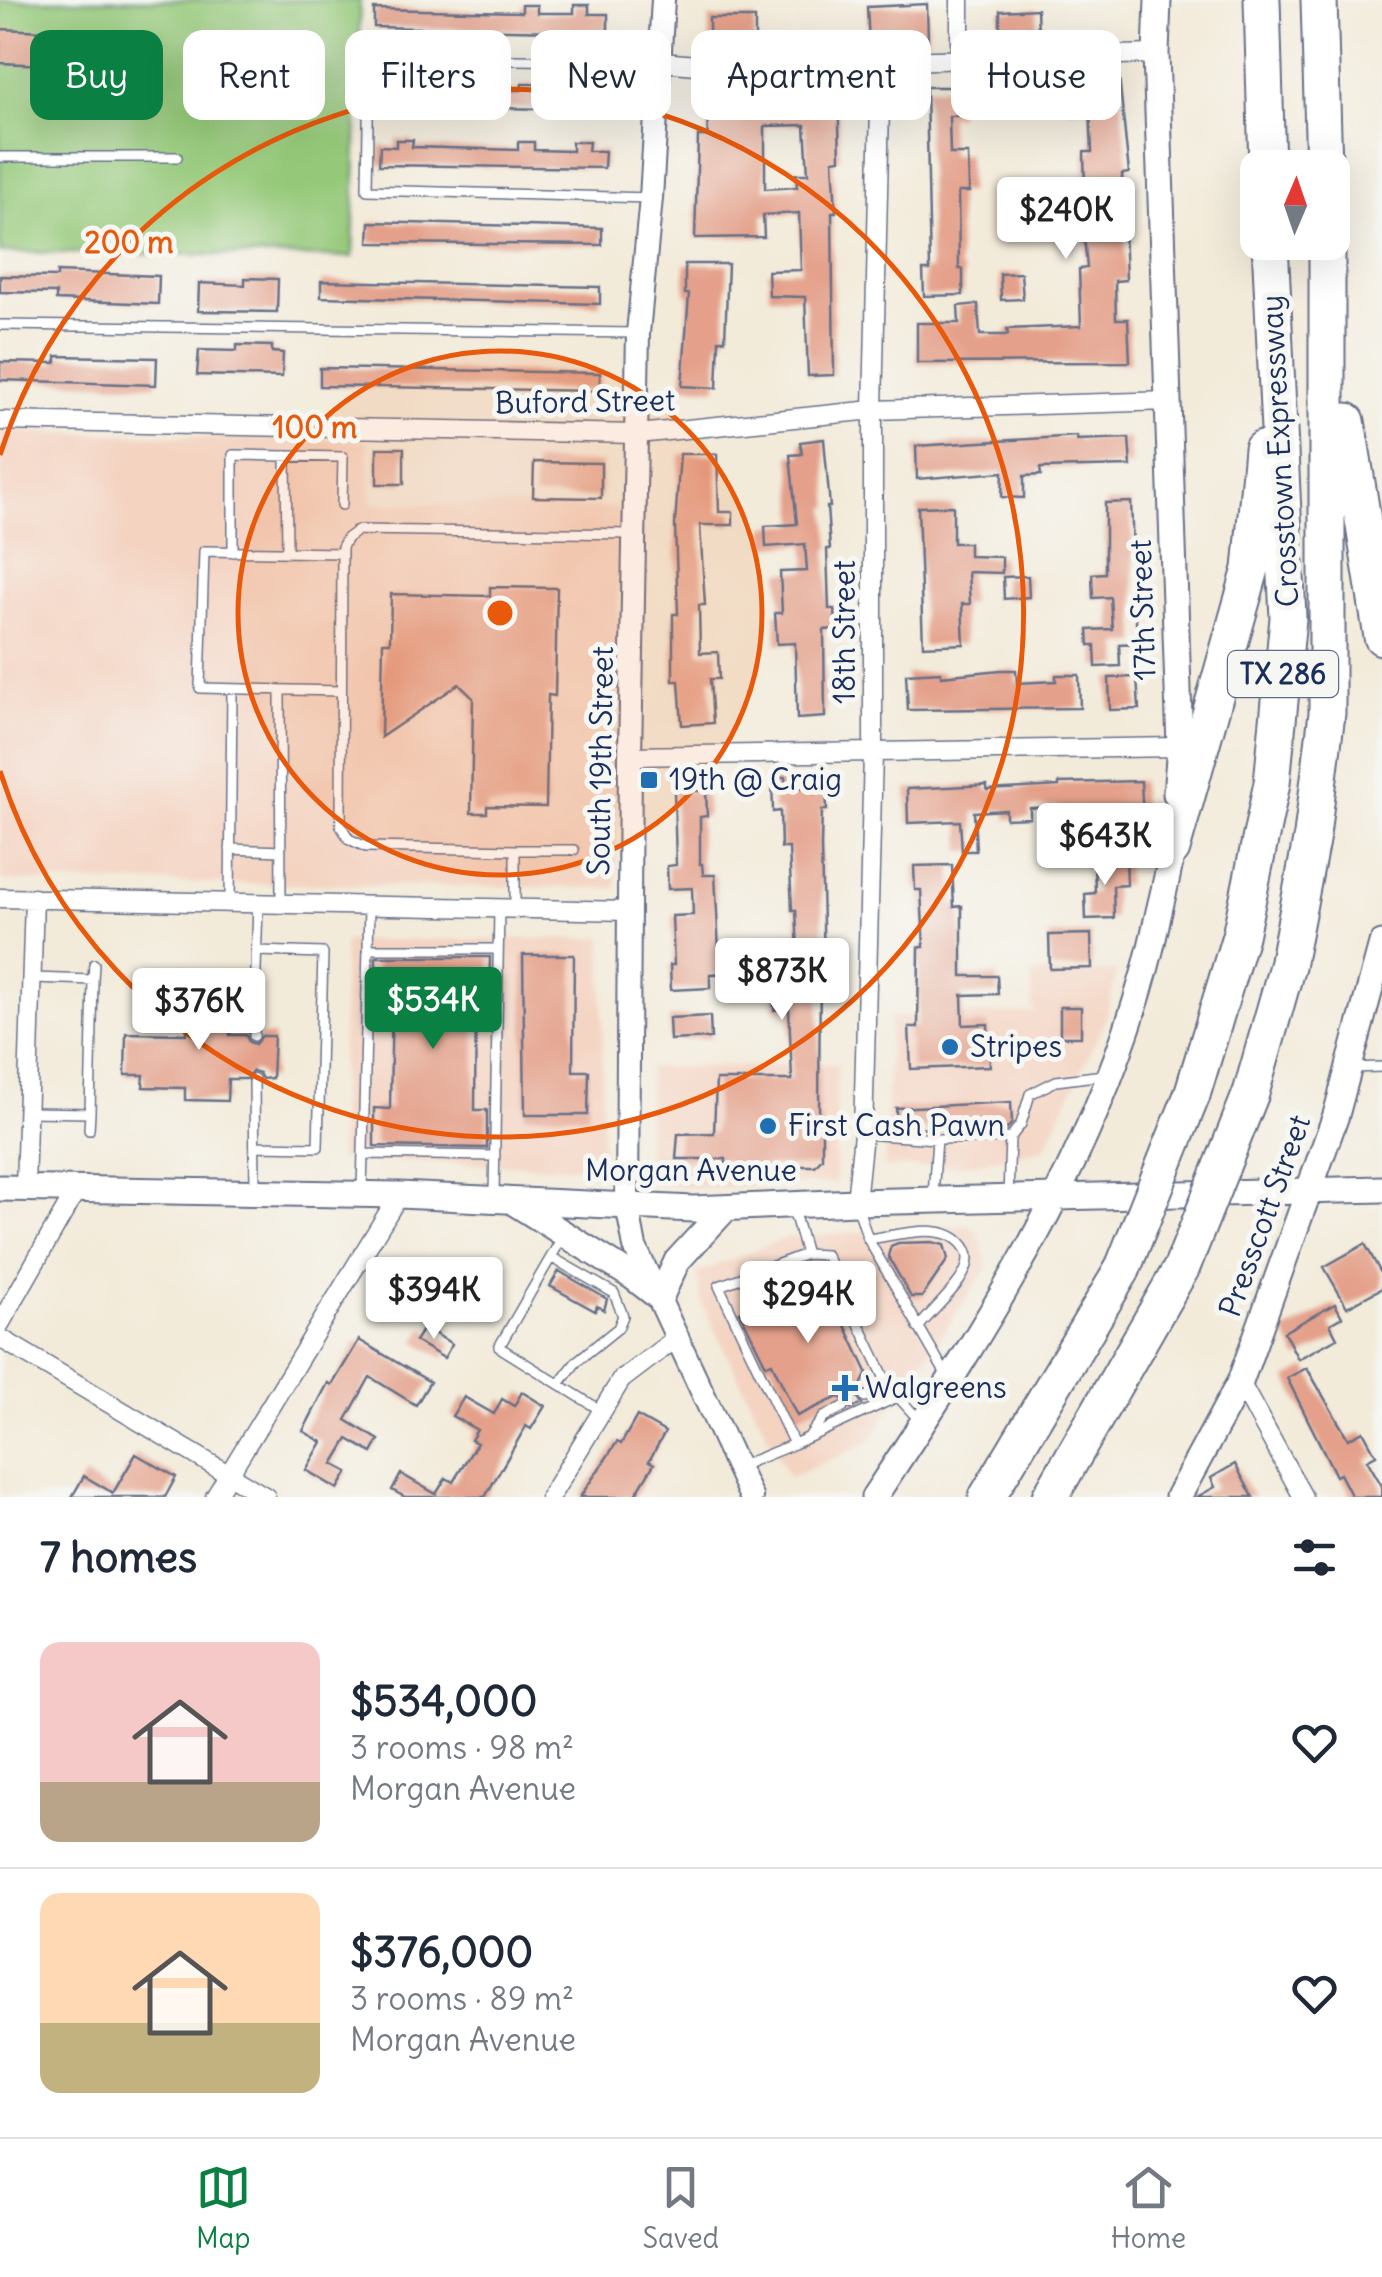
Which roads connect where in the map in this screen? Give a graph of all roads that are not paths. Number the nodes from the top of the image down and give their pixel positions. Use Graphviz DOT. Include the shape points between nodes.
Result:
graph roads {
  1 [pos="663,0"];
  2 [pos="960,0"];
  3 [pos="1158,0"];
  4 [pos="1262,0"];
  5 [pos="1319,0"];
  6 [pos="662,30"];
  7 [pos="960,30"];
  8 [pos="1156,54"];
  9 [pos="1121,55"];
  10 [pos="531,60"];
  11 [pos="657,120"];
  12 [pos="880,120"];
  13 [pos="1266,150"];
  14 [pos="1323,150"];
  15 [pos="0,157"];
  16 [pos="177,158"];
  17 [pos="651,198"];
  18 [pos="1271,260"];
  19 [pos="1328,260"];
  20 [pos="1329,302"];
  21 [pos="0,325"];
  22 [pos="1274,328"];
  23 [pos="638,333"];
  24 [pos="1170,401"];
  25 [pos="873,410"];
  26 [pos="0,421"];
  27 [pos="638,434"];
  28 [pos="286,456"];
  29 [pos="342,504"];
  30 [pos="635,534"];
  31 [pos="232,552"];
  32 [pos="287,552"];
  33 [pos="342,553"];
  34 [pos="1382,637"];
  35 [pos="232,689"];
  36 [pos="280,690"];
  37 [pos="341,691"];
  38 [pos="1180,747"];
  39 [pos="873,753"];
  40 [pos="630,756"];
  41 [pos="1172,849"];
  42 [pos="230,850"];
  43 [pos="514,850"];
  44 [pos="574,850"];
  45 [pos="280,851"];
  46 [pos="0,898"];
  47 [pos="34,898"];
  48 [pos="230,903"];
  49 [pos="258,903"];
  50 [pos="281,904"];
  51 [pos="369,906"];
  52 [pos="507,909"];
  53 [pos="629,911"];
  54 [pos="1382,944"];
  55 [pos="368,949"];
  56 [pos="498,949"];
  57 [pos="256,951"];
  58 [pos="94,964"];
  59 [pos="32,978"];
  60 [pos="93,980"];
  61 [pos="254,1036"];
  62 [pos="1382,1067"];
  63 [pos="1348,1068"];
  64 [pos="1111,1074"];
  65 [pos="254,1079"];
  66 [pos="28,1112"];
  67 [pos="90,1113"];
  68 [pos="90,1130"];
  69 [pos="862,1134"];
  70 [pos="1010,1138"];
  71 [pos="937,1139"];
  72 [pos="255,1146"];
  73 [pos="364,1154"];
  74 [pos="495,1156"];
  75 [pos="13,1188"];
  76 [pos="77,1189"];
  77 [pos="1382,1189"];
  78 [pos="1310,1191"];
  79 [pos="256,1192"];
  80 [pos="362,1194"];
  81 [pos="399,1195"];
  82 [pos="1056,1197"];
  83 [pos="1008,1198"];
  84 [pos="503,1200"];
  85 [pos="933,1200"];
  86 [pos="856,1202"];
  87 [pos="627,1205"];
  88 [pos="792,1206"];
  89 [pos="726,1208"];
  90 [pos="564,1233"];
  91 [pos="868,1239"];
  92 [pos="806,1254"];
  93 [pos="551,1257"];
  94 [pos="660,1298"];
  95 [pos="0,1324"];
  96 [pos="918,1328"];
  97 [pos="678,1336"];
  98 [pos="0,1338"];
  99 [pos="949,1380"];
  100 [pos="1240,1382"];
  101 [pos="558,1384"];
  102 [pos="889,1387"];
  103 [pos="865,1398"];
  104 [pos="896,1398"];
  105 [pos="843,1407"];
  106 [pos="602,1411"];
  107 [pos="923,1423"];
  108 [pos="808,1438"];
  109 [pos="794,1444"];
  110 [pos="738,1467"];
  111 [pos="228,1475"];
  112 [pos="215,1497"];
  113 [pos="266,1497"];
  114 [pos="550,1497"];
  115 [pos="751,1497"];
  116 [pos="874,1497"];
  117 [pos="988,1497"];
  118 [pos="1050,1497"];
  119 [pos="1178,1497"];
  120 [pos="1303,1497"];
  1 -- 6 [label="street, South 19th Street"];
  2 -- 7 [label="street"];
  3 -- 8 [label="main road, 17th Street"];
  4 -- 13 [label="highway"];
  5 -- 14 [label="highway"];
  8 -- 9 [label="street"];
  8 -- 24 [label="main road, 17th Street"];
  10 -- 17 [label="lane" via="370,58 368,190"];
  11 -- 17 [label="street, South 19th Street"];
  12 -- 25 [label="street, 18th Street"];
  15 -- 16 [label="lane"];
  17 -- 23 [label="street, South 19th Street"];
  18 -- 22 [label="highway, Crosstown Expressway / TX 286"];
  19 -- 20 [label="highway, Crosstown Expressway / TX 286"];
  20 -- 34 [label="highway"];
  20 -- 118 [label="highway, Crosstown Expressway / TX 286, bridge" via="1327,713 1287,966 1251,1093 1182,1267"];
  21 -- 23 [label="lane"];
  22 -- 41 [label="highway" via="1251,569"];
  22 -- 117 [label="highway, Crosstown Expressway / TX 286, bridge" via="1288,618 1272,783 1240,936 1192,1095 1122,1270"];
  23 -- 27 [label="street, South 19th Street"];
  24 -- 25 [label="street, Buford Street"];
  24 -- 38 [label="main road, 17th Street"];
  25 -- 27 [label="street, Buford Street"];
  25 -- 39 [label="street, 18th Street"];
  26 -- 27 [label="street, Buford Street"];
  27 -- 30 [label="street, South 19th Street"];
  28 -- 29 [label="lane" via="343,456"];
  28 -- 31 [label="lane" via="233,455"];
  28 -- 32 [label="lane"];
  30 -- 33 [label="lane" via="358,530"];
  30 -- 40 [label="street, South 19th Street"];
  31 -- 32 [label="lane"];
  31 -- 35 [label="lane" via="204,552 200,688"];
  32 -- 33 [label="lane"];
  33 -- 37 [label="lane"];
  35 -- 36 [label="lane"];
  35 -- 42 [label="lane"];
  36 -- 37 [label="lane"];
  36 -- 45 [label="lane"];
  37 -- 43 [label="lane" via="340,814 350,840 366,847"];
  38 -- 39 [label="street"];
  38 -- 41 [label="main road, 17th Street"];
  39 -- 40 [label="street"];
  39 -- 69 [label="street, 18th Street"];
  40 -- 53 [label="street, South 19th Street"];
  41 -- 64 [label="main road, 17th Street" via="1152,946"];
  42 -- 45 [label="lane"];
  42 -- 48 [label="lane"];
  43 -- 44 [label="lane"];
  43 -- 52 [label="lane"];
  45 -- 50 [label="lane"];
  46 -- 47 [label="street"];
  47 -- 48 [label="street"];
  47 -- 59 [label="street"];
  48 -- 49 [label="street"];
  49 -- 50 [label="street"];
  49 -- 57 [label="lane"];
  50 -- 51 [label="street"];
  51 -- 52 [label="street"];
  51 -- 55 [label="lane"];
  52 -- 53 [label="street"];
  52 -- 56 [label="lane"];
  53 -- 87 [label="street, South 19th Street"];
  54 -- 63 [label="main road, Presscott Street"];
  55 -- 56 [label="lane"];
  55 -- 73 [label="lane"];
  56 -- 74 [label="lane"];
  57 -- 61 [label="lane"];
  57 -- 72 [label="lane" via="323,953 318,1147"];
  58 -- 60 [label="lane"];
  59 -- 60 [label="lane"];
  59 -- 66 [label="street"];
  60 -- 67 [label="lane"];
  62 -- 63 [label="lane"];
  63 -- 78 [label="main road, Presscott Street"];
  64 -- 70 [label="lane" via="1056,1082 1030,1094"];
  64 -- 82 [label="main road, 17th Street"];
  65 -- 72 [label="lane"];
  66 -- 67 [label="lane"];
  66 -- 75 [label="street"];
  67 -- 68 [label="lane"];
  69 -- 71 [label="lane"];
  69 -- 86 [label="street, 18th Street"];
  70 -- 71 [label="lane"];
  70 -- 83 [label="lane"];
  71 -- 85 [label="lane"];
  72 -- 79 [label="lane"];
  73 -- 74 [label="lane"];
  73 -- 80 [label="lane"];
  74 -- 84 [label="lane"];
  75 -- 76 [label="main road, Morgan Avenue"];
  76 -- 79 [label="main road, Morgan Avenue"];
  76 -- 95 [label="street"];
  77 -- 78 [label="main road, Morgan Avenue"];
  78 -- 82 [label="main road, Morgan Avenue"];
  78 -- 100 [label="main road, Presscott Street"];
  79 -- 80 [label="main road, Morgan Avenue"];
  80 -- 81 [label="main road, Morgan Avenue"];
  81 -- 84 [label="main road, Morgan Avenue"];
  81 -- 111 [label="street"];
  82 -- 83 [label="main road, Morgan Avenue"];
  82 -- 99 [label="main road, 17th Street"];
  83 -- 85 [label="main road, Morgan Avenue"];
  84 -- 87 [label="main road, Morgan Avenue"];
  84 -- 90 [label="main road"];
  85 -- 86 [label="main road, Morgan Avenue"];
  86 -- 88 [label="main road, Morgan Avenue"];
  86 -- 91 [label="lane"];
  87 -- 89 [label="main road, Morgan Avenue"];
  87 -- 94 [label="street, South 19th Street" via="635,1247"];
  88 -- 89 [label="main road, Morgan Avenue"];
  88 -- 92 [label="lane"];
  89 -- 94 [label="main road" via="677,1261"];
  90 -- 93 [label="lane"];
  90 -- 94 [label="main road"];
  91 -- 96 [label="lane"];
  91 -- 96 [label="lane" via="933,1231 949,1234 966,1250 962,1278"];
  92 -- 102 [label="lane" via="826,1255"];
  92 -- 109 [label="lane" via="718,1286"];
  93 -- 101 [label="lane" via="498,1347"];
  93 -- 101 [label="lane" via="614,1293 623,1316"];
  94 -- 97 [label="street, South 19th Street"];
  96 -- 99 [label="lane"];
  97 -- 106 [label="street" via="621,1380"];
  97 -- 110 [label="street, South 19th Street"];
  98 -- 111 [label="street"];
  99 -- 107 [label="main road, 17th Street"];
  100 -- 119 [label="main road, Presscott Street"];
  100 -- 120 [label="street"];
  101 -- 106 [label="lane"];
  102 -- 103 [label="lane"];
  102 -- 104 [label="lane"];
  104 -- 107 [label="lane"];
  104 -- 108 [label="lane"];
  105 -- 108 [label="lane" via="824,1417"];
  106 -- 114 [label="street"];
  107 -- 116 [label="main road, 17th Street"];
  108 -- 109 [label="lane"];
  109 -- 110 [label="lane"];
  110 -- 115 [label="street, South 19th Street"];
  111 -- 112 [label="street"];
  111 -- 113 [label="street"];
}
